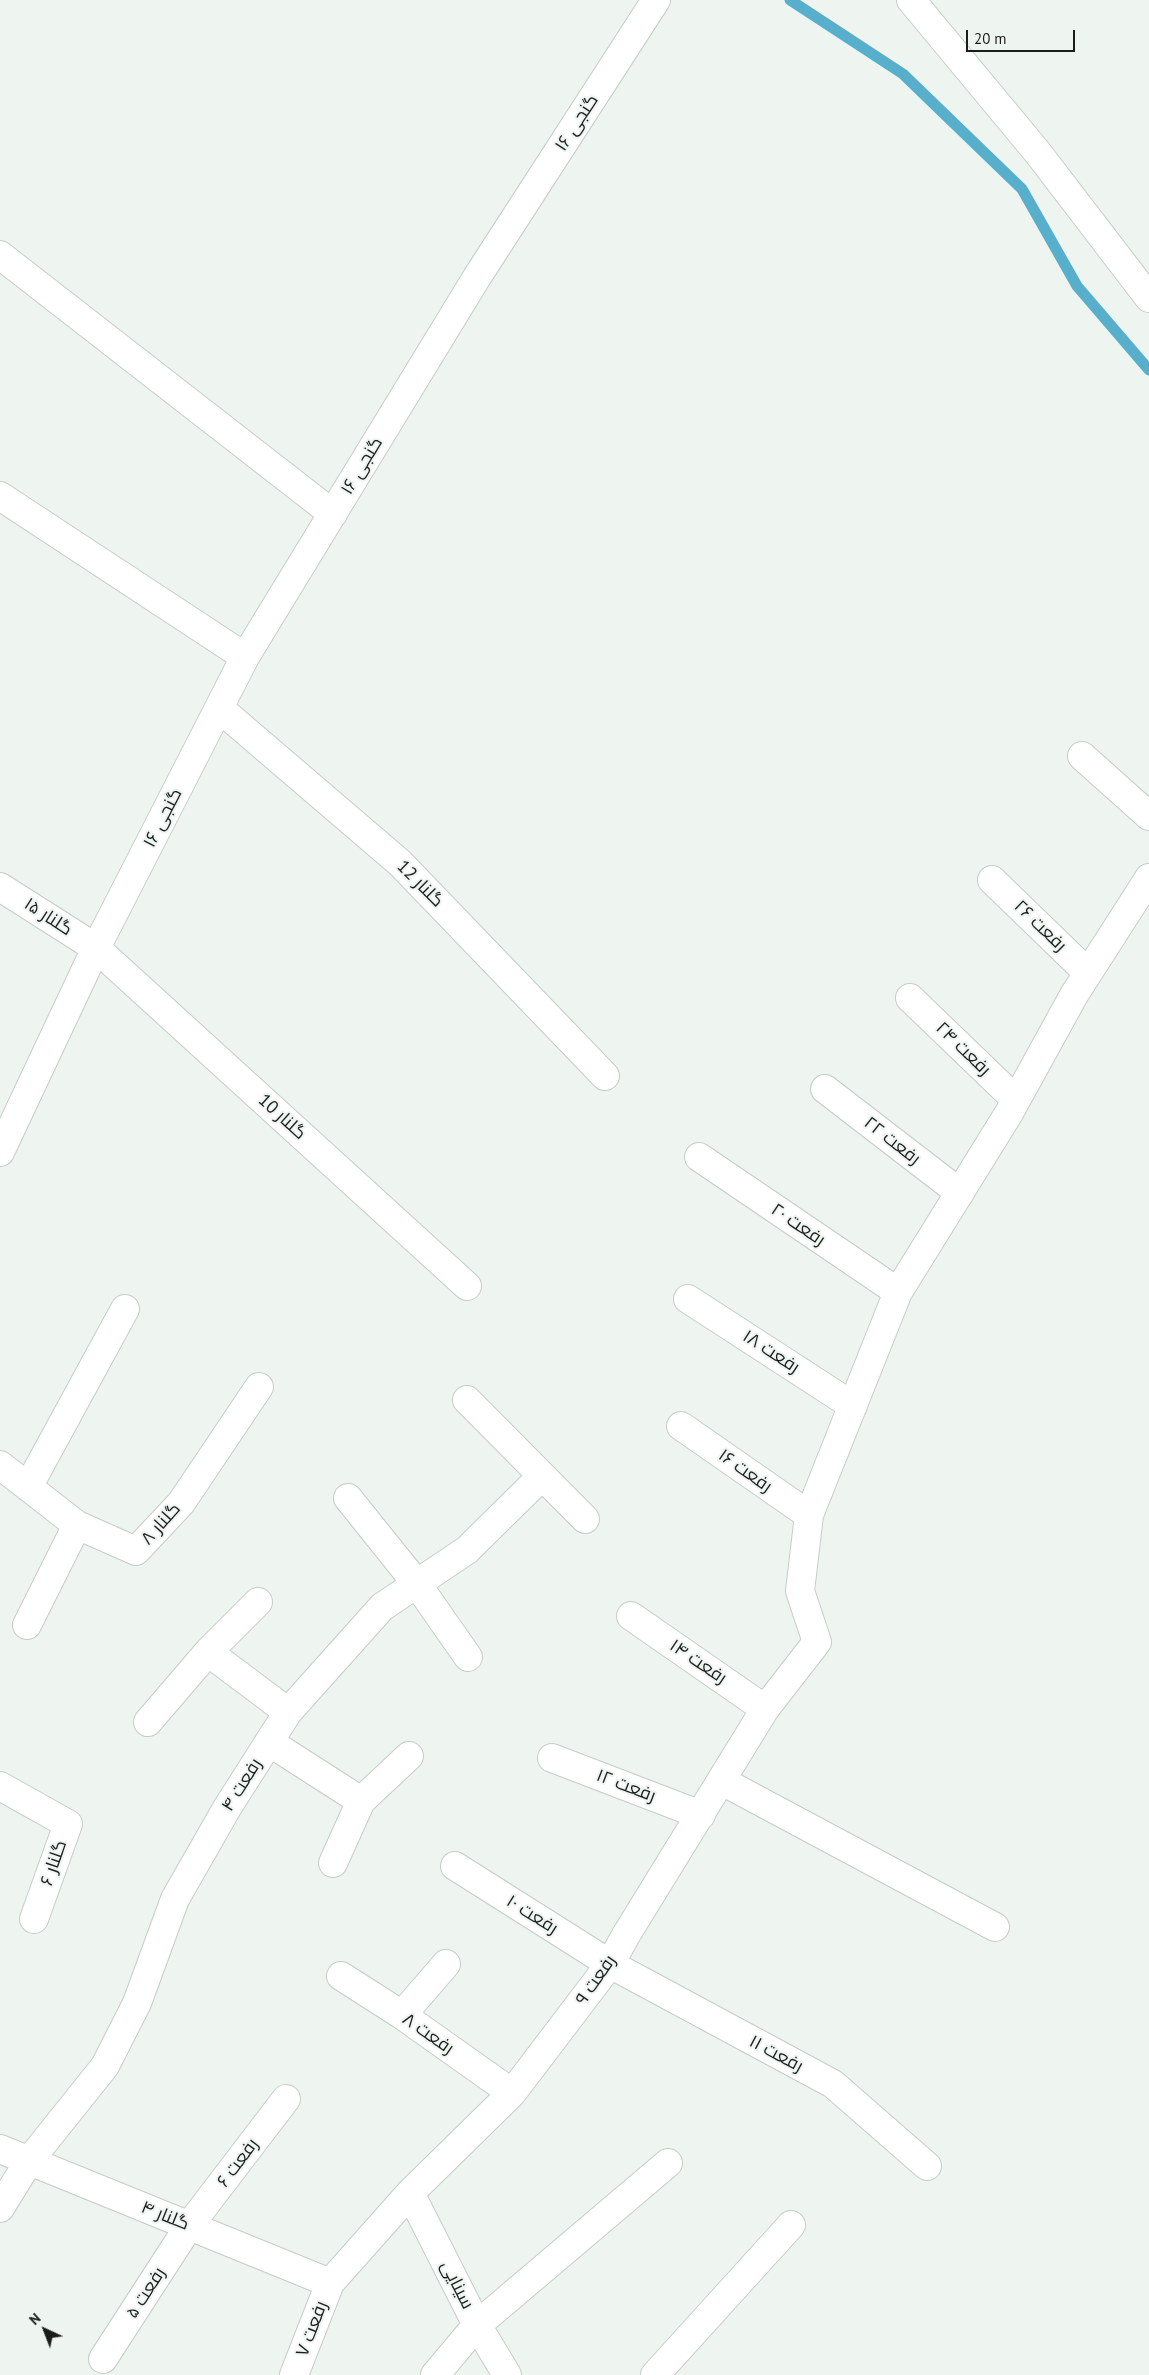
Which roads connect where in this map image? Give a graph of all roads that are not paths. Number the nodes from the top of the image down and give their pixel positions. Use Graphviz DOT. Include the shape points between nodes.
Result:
graph roads {
  1 [pos="656,0"];
  2 [pos="910,0"];
  3 [pos="0,255"];
  4 [pos="1149,298"];
  5 [pos="0,496"];
  6 [pos="333,514"];
  7 [pos="244,657"];
  8 [pos="219,708"];
  9 [pos="1082,756"];
  10 [pos="1149,816"];
  11 [pos="1149,878"];
  12 [pos="992,880"];
  13 [pos="0,886"];
  14 [pos="96,948"];
  15 [pos="1088,973"];
  16 [pos="910,998"];
  17 [pos="605,1076"];
  18 [pos="825,1089"];
  19 [pos="1016,1100"];
  20 [pos="0,1152"];
  21 [pos="698,1157"];
  22 [pos="960,1193"];
  23 [pos="467,1286"];
  24 [pos="898,1292"];
  25 [pos="688,1299"];
  26 [pos="125,1309"];
  27 [pos="259,1387"];
  28 [pos="468,1400"];
  29 [pos="853,1406"];
  30 [pos="681,1426"];
  31 [pos="0,1465"];
  32 [pos="542,1476"];
  33 [pos="28,1487"];
  34 [pos="348,1498"];
  35 [pos="809,1515"];
  36 [pos="585,1519"];
  37 [pos="77,1525"];
  38 [pos="417,1584"];
  39 [pos="258,1602"];
  40 [pos="630,1616"];
  41 [pos="27,1625"];
  42 [pos="208,1652"];
  43 [pos="468,1657"];
  44 [pos="765,1708"];
  45 [pos="288,1712"];
  46 [pos="148,1722"];
  47 [pos="269,1742"];
  48 [pos="409,1756"];
  49 [pos="552,1758"];
  50 [pos="722,1781"];
  51 [pos="0,1786"];
  52 [pos="361,1801"];
  53 [pos="701,1815"];
  54 [pos="333,1863"];
  55 [pos="455,1866"];
  56 [pos="34,1919"];
  57 [pos="995,1927"];
  58 [pos="446,1964"];
  59 [pos="610,1964"];
  60 [pos="341,1976"];
  61 [pos="402,2015"];
  62 [pos="512,2093"];
  63 [pos="286,2099"];
  64 [pos="0,2149"];
  65 [pos="29,2161"];
  66 [pos="668,2163"];
  67 [pos="927,2166"];
  68 [pos="410,2193"];
  69 [pos="0,2208"];
  70 [pos="791,2225"];
  71 [pos="189,2226"];
  72 [pos="330,2284"];
  73 [pos="477,2325"];
  74 [pos="102,2359"];
  75 [pos="294,2375"];
  76 [pos="435,2375"];
  77 [pos="507,2375"];
  78 [pos="655,2375"];
  1 -- 6 [label="street, گنجی ۱۶" via="477,276"];
  2 -- 4 [label="street" via="1038,153"];
  3 -- 6 [label="street"];
  5 -- 7 [label="street"];
  6 -- 7 [label="street, گنجی ۱۶"];
  7 -- 8 [label="street, گنجی ۱۶"];
  8 -- 14 [label="street, گنجی ۱۶"];
  8 -- 17 [label="street, گلنار 12" via="400,863"];
  9 -- 10 [label="street"];
  11 -- 15 [label="street"];
  12 -- 15 [label="street, رفعت ۲۶"];
  13 -- 14 [label="street, گلنار ۱۵"];
  14 -- 20 [label="street, گنجی ۱۶"];
  14 -- 23 [label="street, گلنار 10"];
  15 -- 19 [label="street"];
  16 -- 19 [label="street, رفعت ۲۴"];
  18 -- 22 [label="street, رفعت ۲۲"];
  19 -- 22 [label="street"];
  21 -- 24 [label="street, رفعت ۲۰"];
  22 -- 24 [label="street"];
  24 -- 29 [label="street"];
  25 -- 29 [label="street, رفعت ۱۸"];
  26 -- 33 [label="street"];
  27 -- 37 [label="street, گلنار ۸" via="181,1503 136,1551"];
  28 -- 32 [label="street"];
  29 -- 35 [label="street"];
  30 -- 35 [label="street, رفعت ۱۶"];
  31 -- 33 [label="street, گلنار ۸"];
  32 -- 36 [label="street"];
  32 -- 38 [label="street, رفعت ۴" via="468,1550"];
  33 -- 37 [label="street, گلنار ۸"];
  34 -- 38 [label="street"];
  35 -- 44 [label="street, رفعت ۹" via="800,1591 817,1642"];
  37 -- 41 [label="street"];
  38 -- 43 [label="street"];
  38 -- 45 [label="street, رفعت ۴" via="382,1606"];
  39 -- 42 [label="street"];
  40 -- 44 [label="street, رفعت ۱۴"];
  42 -- 45 [label="street"];
  42 -- 46 [label="street"];
  44 -- 50 [label="street, رفعت ۹"];
  45 -- 47 [label="street, رفعت ۴"];
  47 -- 52 [label="street"];
  47 -- 65 [label="street, رفعت ۴" via="176,1899 137,2003 105,2066"];
  48 -- 52 [label="street"];
  49 -- 53 [label="street, رفعت ۱۲"];
  50 -- 53 [label="street, رفعت ۹"];
  50 -- 57 [label="street"];
  51 -- 56 [label="street, گلنار ۶" via="68,1824"];
  52 -- 54 [label="street"];
  53 -- 59 [label="street, رفعت ۹"];
  55 -- 59 [label="street, رفعت ۱۰"];
  58 -- 61 [label="street"];
  59 -- 62 [label="street, رفعت ۹"];
  59 -- 67 [label="street, رفعت ۱۱" via="833,2084"];
  60 -- 61 [label="street, رفعت ۸"];
  61 -- 62 [label="street, رفعت ۸"];
  62 -- 68 [label="street, رفعت ۹"];
  63 -- 71 [label="street, رفعت ۶"];
  64 -- 65 [label="street, گلنار ۴"];
  65 -- 69 [label="street, رفعت ۴"];
  65 -- 71 [label="street, گلنار ۴"];
  66 -- 73 [label="street"];
  68 -- 72 [label="street, رفعت ۹"];
  68 -- 73 [label="street, سینایی"];
  70 -- 78 [label="street"];
  71 -- 72 [label="street, گلنار ۴"];
  71 -- 74 [label="street, رفعت ۵"];
  72 -- 75 [label="street, رفعت ۷"];
  73 -- 76 [label="street"];
  73 -- 77 [label="street, سینایی"];
}
